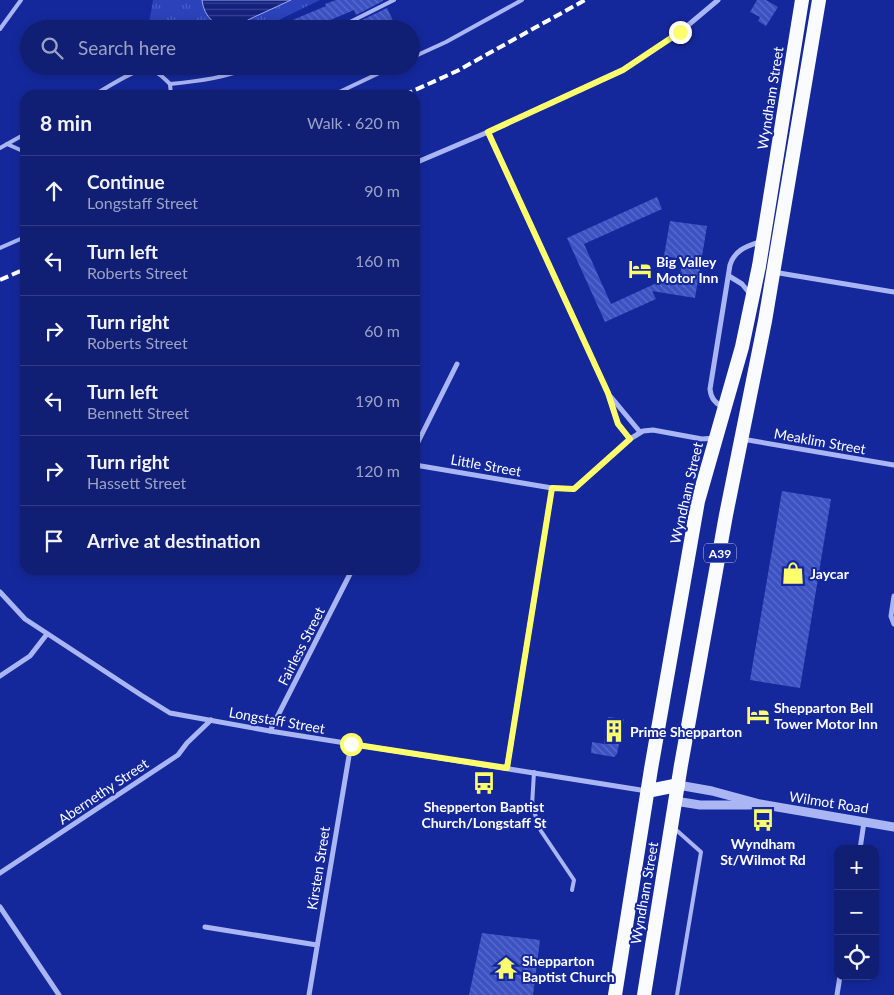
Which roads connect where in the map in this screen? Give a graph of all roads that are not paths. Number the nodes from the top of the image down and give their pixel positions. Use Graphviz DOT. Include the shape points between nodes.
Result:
graph roads {
  1 [pos="21,0"];
  2 [pos="394,0"];
  3 [pos="522,0"];
  4 [pos="718,0"];
  5 [pos="802,0"];
  6 [pos="819,0"];
  7 [pos="354,20"];
  8 [pos="0,30"];
  9 [pos="420,54"];
  10 [pos="130,75"];
  11 [pos="160,75"];
  12 [pos="230,75"];
  13 [pos="375,75"];
  14 [pos="170,84"];
  15 [pos="103,90"];
  16 [pos="171,90"];
  17 [pos="344,90"];
  18 [pos="488,132"];
  19 [pos="20,137"];
  20 [pos="7,144"];
  21 [pos="0,148"];
  22 [pos="20,150"];
  23 [pos="420,161"];
  24 [pos="20,239"];
  25 [pos="763,241"];
  26 [pos="0,248"];
  27 [pos="773,272"];
  28 [pos="729,276"];
  29 [pos="894,292"];
  30 [pos="753,297"];
  31 [pos="457,364"];
  32 [pos="608,393"];
  33 [pos="725,409"];
  34 [pos="640,432"];
  35 [pos="420,438"];
  36 [pos="715,438"];
  37 [pos="630,439"];
  38 [pos="741,439"];
  39 [pos="420,465"];
  40 [pos="894,466"];
  41 [pos="552,488"];
  42 [pos="349,575"];
  43 [pos="0,592"];
  44 [pos="894,596"];
  45 [pos="894,624"];
  46 [pos="47,634"];
  47 [pos="0,676"];
  48 [pos="211,720"];
  49 [pos="270,732"];
  50 [pos="351,744"];
  51 [pos="507,768"];
  52 [pos="534,772"];
  53 [pos="678,785"];
  54 [pos="648,791"];
  55 [pos="675,800"];
  56 [pos="760,804"];
  57 [pos="864,822"];
  58 [pos="672,826"];
  59 [pos="894,827"];
  60 [pos="861,845"];
  61 [pos="0,873"];
  62 [pos="572,890"];
  63 [pos="0,907"];
  64 [pos="205,926"];
  65 [pos="317,945"];
  66 [pos="839,980"];
  67 [pos="60,995"];
  68 [pos="309,995"];
  69 [pos="615,995"];
  70 [pos="644,995"];
  71 [pos="677,995"];
  72 [pos="837,995"];
  1 -- 8 [label="lane"];
  2 -- 7 [label="lane"];
  3 -- 9 [label="lane"];
  4 -- 18 [label="street" via="680,32 623,70"];
  5 -- 25 [label="highway, Wyndham Street / A39"];
  6 -- 27 [label="highway, Wyndham Street / A39"];
  10 -- 15 [label="lane"];
  11 -- 14 [label="lane"];
  12 -- 14 [label="lane"];
  13 -- 17 [label="lane"];
  14 -- 16 [label="lane"];
  18 -- 23 [label="street"];
  18 -- 32 [label="street"];
  19 -- 20 [label="lane"];
  20 -- 21 [label="lane"];
  20 -- 22 [label="lane"];
  24 -- 26 [label="lane"];
  25 -- 28 [label="street" via="736,254"];
  25 -- 30 [label="highway, Wyndham Street / A39"];
  27 -- 29 [label="street"];
  27 -- 38 [label="highway, Wyndham Street / A39"];
  28 -- 30 [label="street" via="742,284"];
  28 -- 33 [label="street" via="710,390 714,401"];
  30 -- 33 [label="highway, Wyndham Street / A39"];
  31 -- 35 [label="street"];
  32 -- 34 [label="street"];
  32 -- 37 [label="street" via="618,424"];
  33 -- 36 [label="highway, Wyndham Street / A39"];
  34 -- 36 [label="street" via="653,430 702,439"];
  34 -- 37 [label="street, Little Street"];
  36 -- 38 [label="highway"];
  36 -- 54 [label="highway, Wyndham Street / A39" via="698,501"];
  37 -- 41 [label="street, Little Street" via="574,489"];
  38 -- 40 [label="street, Meaklim Street"];
  38 -- 53 [label="highway, Wyndham Street / A39"];
  39 -- 41 [label="street, Little Street"];
  41 -- 51 [label="street"];
  42 -- 49 [label="street, Fairless Street"];
  43 -- 46 [label="street, Longstaff Street" via="25,619"];
  44 -- 45 [label="street" via="891,616"];
  46 -- 47 [label="street" via="30,656"];
  46 -- 48 [label="street, Longstaff Street" via="170,713"];
  48 -- 49 [label="street, Longstaff Street"];
  48 -- 61 [label="street, Abernethy Street" via="178,755"];
  49 -- 50 [label="street, Longstaff Street"];
  50 -- 51 [label="street, Longstaff Street"];
  50 -- 65 [label="street, Kirsten Street"];
  51 -- 52 [label="street, Longstaff Street"];
  52 -- 54 [label="street, Longstaff Street"];
  52 -- 62 [label="lane" via="532,806 541,831 574,880"];
  53 -- 54 [label="highway"];
  53 -- 55 [label="highway, Wyndham Street / A39"];
  53 -- 56 [label="street, Wilmot Road"];
  54 -- 55 [label="highway"];
  54 -- 69 [label="highway, Wyndham Street / A39"];
  55 -- 56 [label="street, Wilmot Road" via="700,805"];
  55 -- 58 [label="highway, Wyndham Street / A39"];
  56 -- 57 [label="street, Wilmot Road"];
  57 -- 59 [label="street, Wilmot Road"];
  57 -- 60 [label="street"];
  58 -- 70 [label="highway, Wyndham Street / A39"];
  58 -- 71 [label="lane" via="701,852"];
  63 -- 67 [label="street"];
  64 -- 65 [label="street"];
  65 -- 68 [label="street, Kirsten Street"];
  66 -- 72 [label="street"];
}
